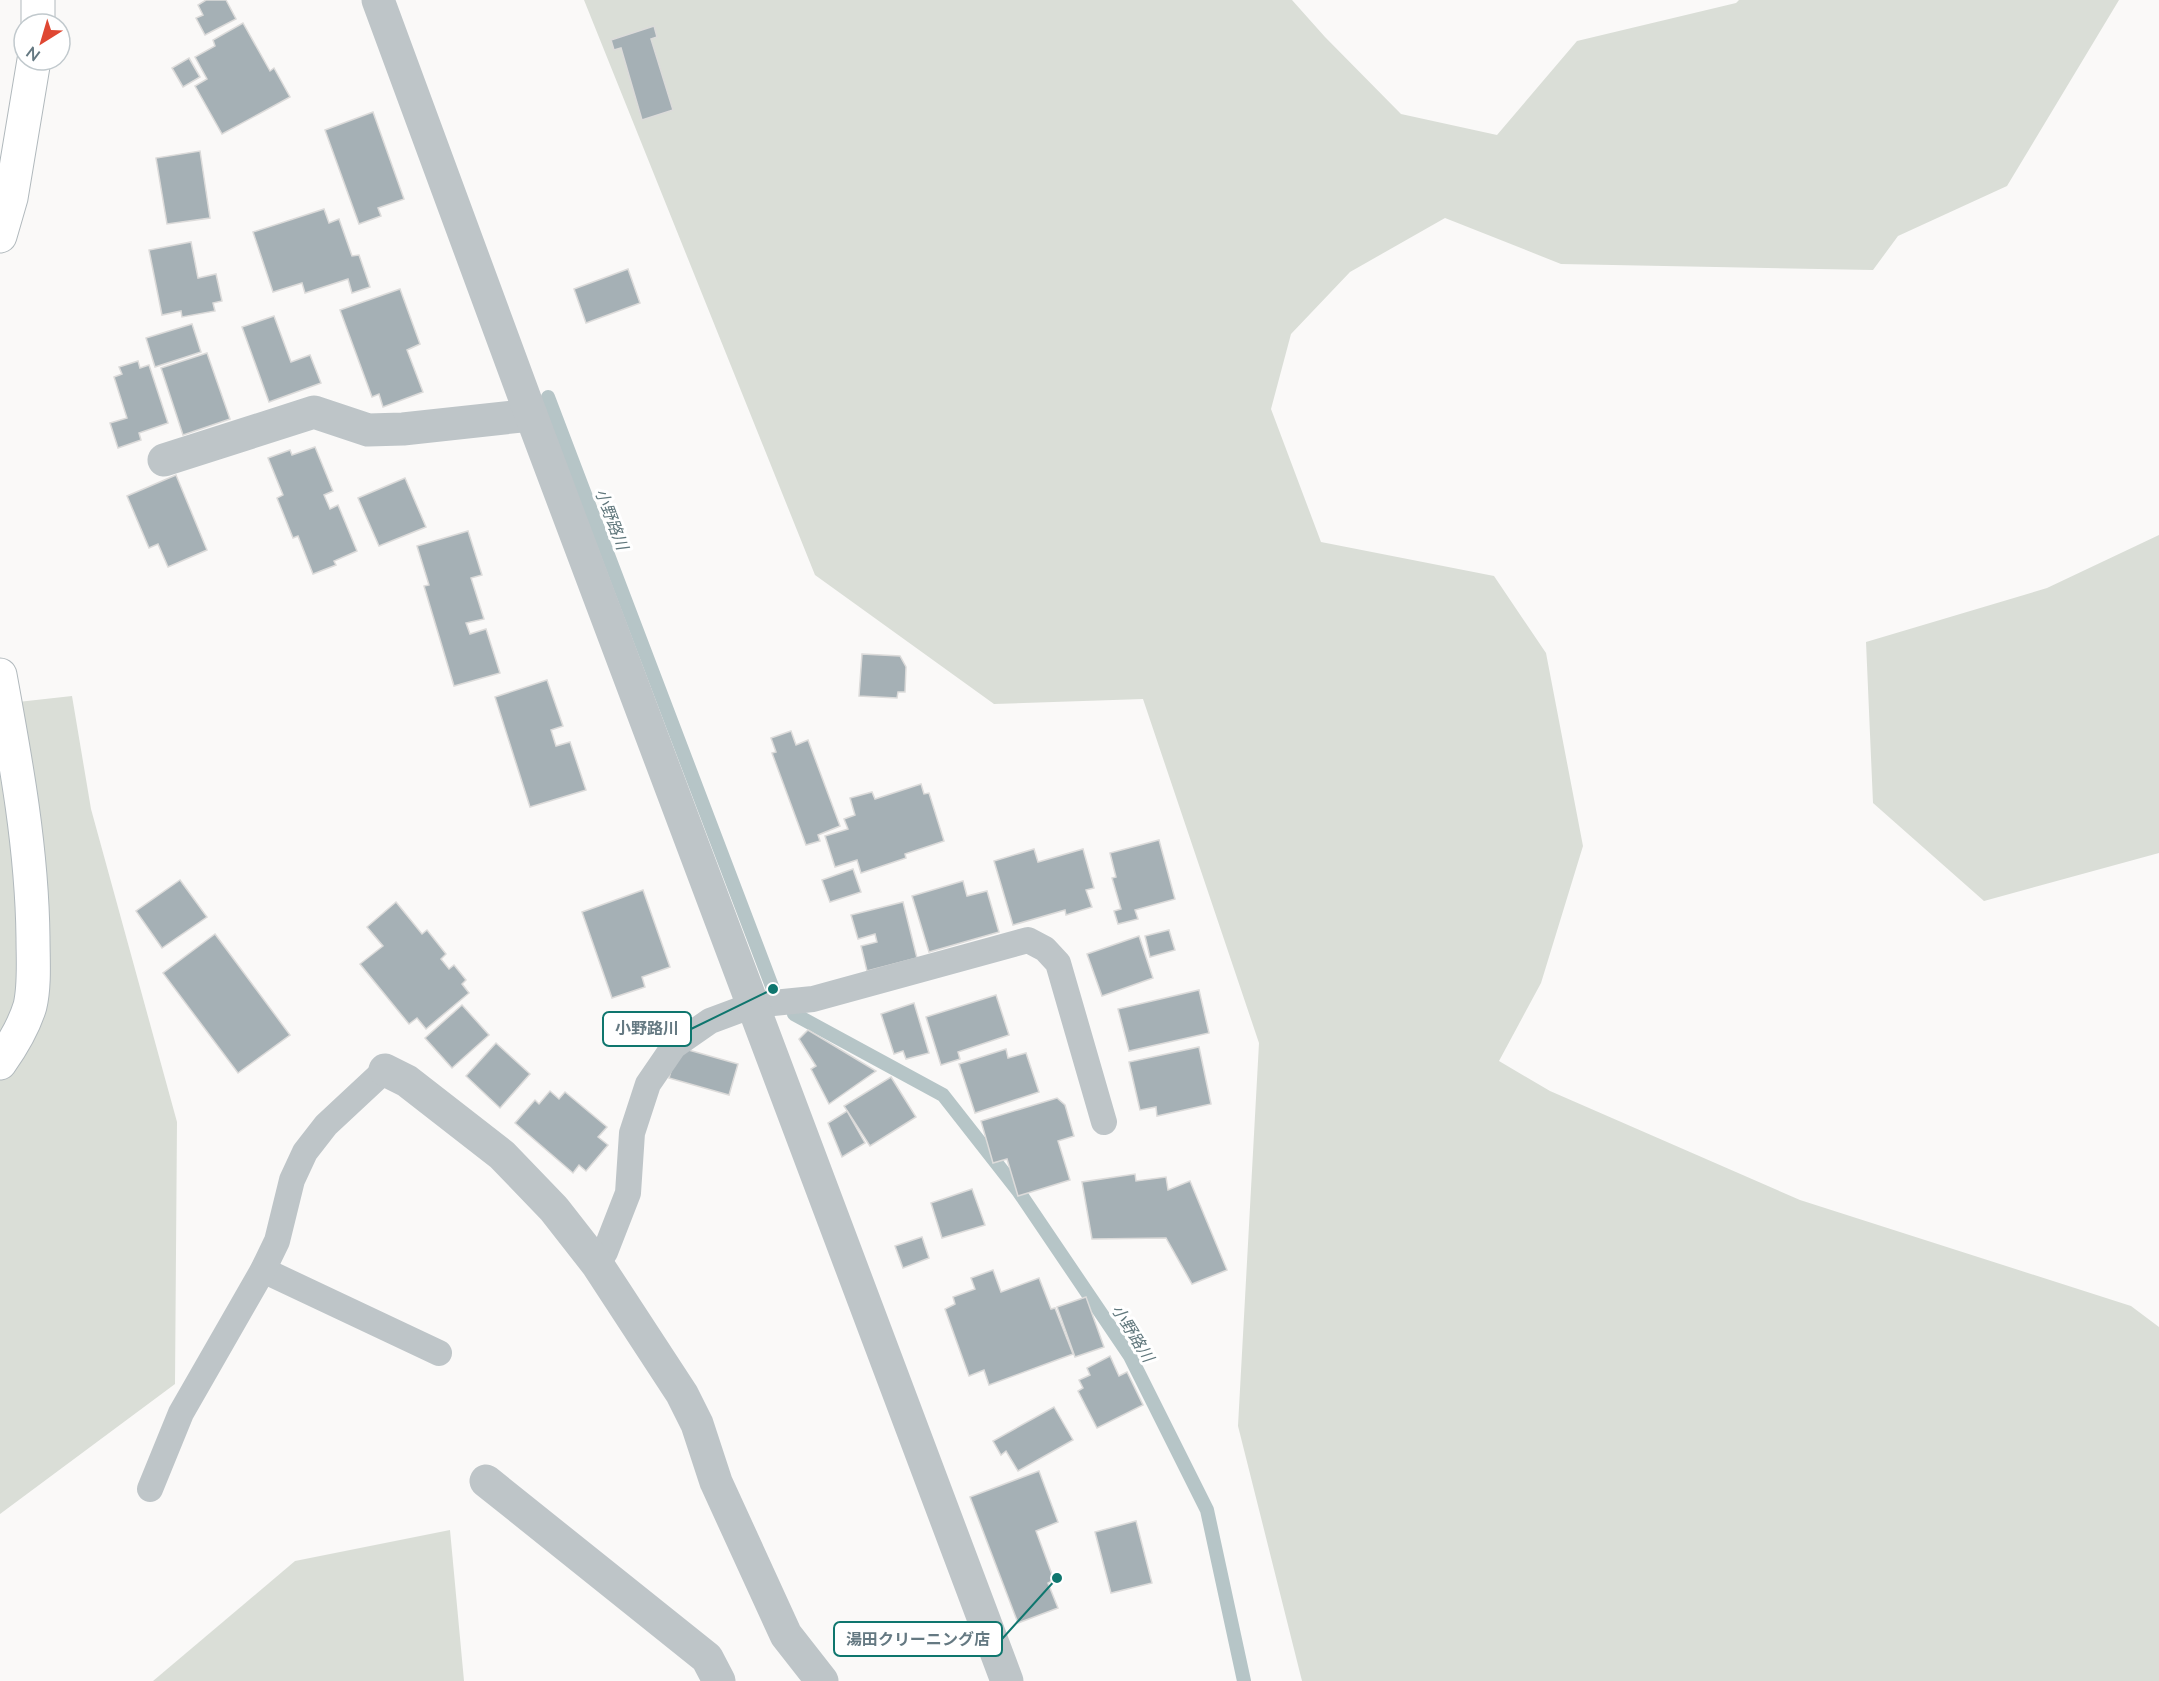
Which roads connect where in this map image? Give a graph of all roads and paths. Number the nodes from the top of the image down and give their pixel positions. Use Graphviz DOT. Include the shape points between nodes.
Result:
graph roads {
  1 [pos="378,0"];
  2 [pos="32,72"];
  3 [pos="0,236"];
  4 [pos="531,416"];
  5 [pos="164,460"];
  6 [pos="0,675"];
  7 [pos="753,1005"];
  8 [pos="0,1062"];
  9 [pos="385,1070"];
  10 [pos="1104,1122"];
  11 [pos="597,1264"];
  12 [pos="263,1270"];
  13 [pos="439,1353"];
  14 [pos="486,1481"];
  15 [pos="150,1489"];
  16 [pos="719,1681"];
  17 [pos="822,1681"];
  18 [pos="1008,1681"];
  1 -- 4 [label="street"];
  2 -- 3 [label="main road" via="11,198"];
  4 -- 5 [label="street" via="368,430 314,412"];
  4 -- 7 [label="street"];
  6 -- 8 [label="main road" via="33,896 30,1006 12,1046"];
  7 -- 10 [label="lane" via="813,999 1028,940 1045,949 1058,963"];
  7 -- 11 [label="lane" via="710,1021 674,1046 648,1084 632,1133 628,1192"];
  7 -- 18 [label="street"];
  9 -- 11 [label="street" via="407,1081 502,1155 554,1209"];
  9 -- 12 [label="lane" via="326,1125 305,1152 292,1180 277,1241"];
  11 -- 17 [label="street" via="682,1394 697,1424 716,1482 786,1635"];
  12 -- 13 [label="lane"];
  12 -- 15 [label="lane" via="181,1413"];
  14 -- 16 [label="street" via="707,1658"];
}
